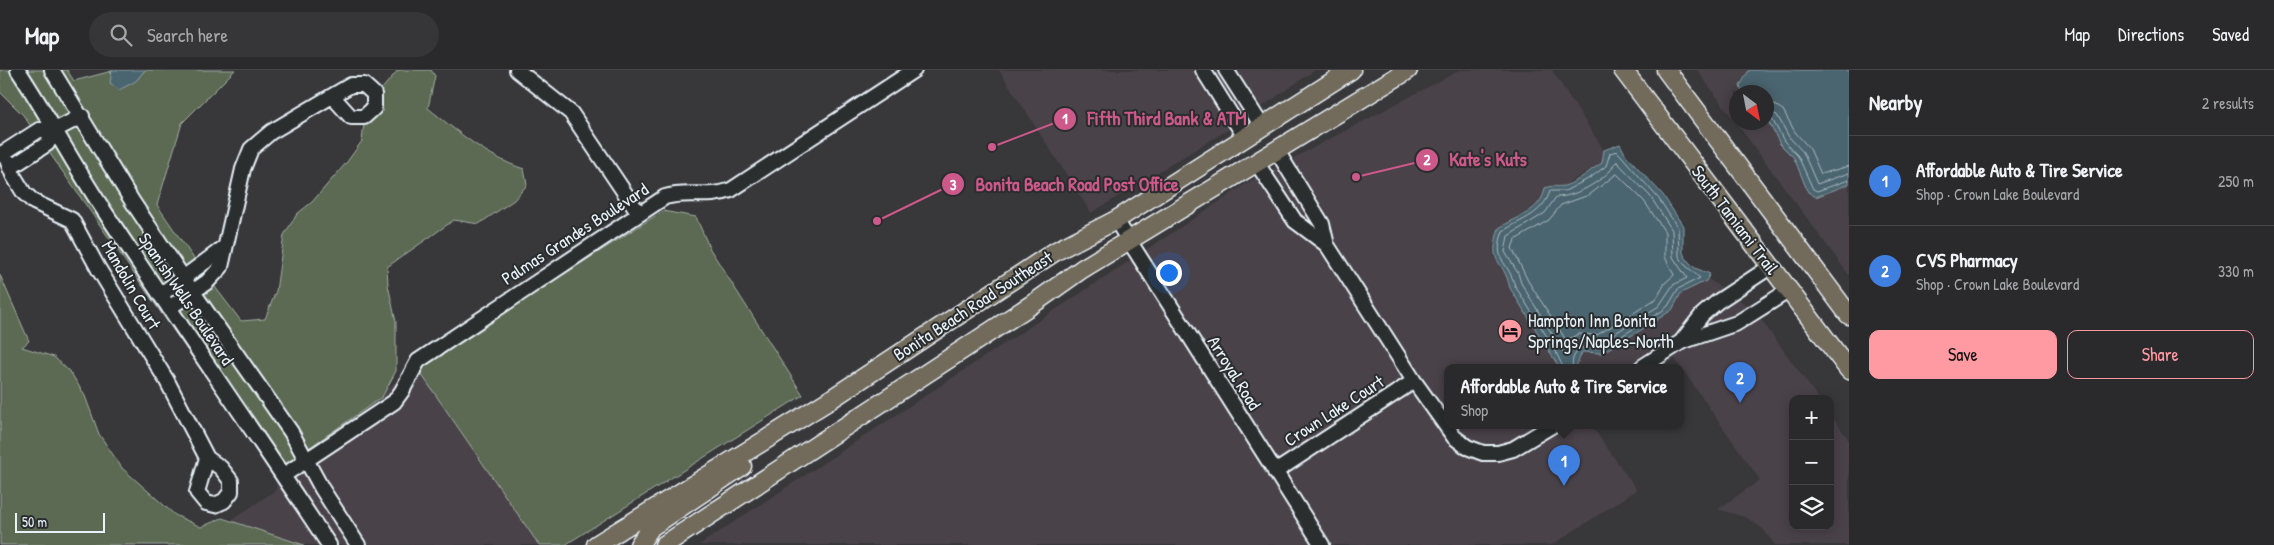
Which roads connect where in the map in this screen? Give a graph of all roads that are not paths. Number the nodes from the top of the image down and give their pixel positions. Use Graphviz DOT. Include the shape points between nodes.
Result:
graph roads {
  1 [pos="18,70"];
  2 [pos="52,70"];
  3 [pos="517,70"];
  4 [pos="914,70"];
  5 [pos="1203,70"];
  6 [pos="1226,70"];
  7 [pos="1351,70"];
  8 [pos="1408,70"];
  9 [pos="1623,70"];
  10 [pos="1666,70"];
  11 [pos="332,96"];
  12 [pos="82,116"];
  13 [pos="1262,126"];
  14 [pos="54,130"];
  15 [pos="1245,137"];
  16 [pos="1277,150"];
  17 [pos="2,154"];
  18 [pos="1256,162"];
  19 [pos="10,168"];
  20 [pos="639,214"];
  21 [pos="1116,220"];
  22 [pos="1129,240"];
  23 [pos="1327,245"];
  24 [pos="225,247"];
  25 [pos="1770,267"];
  26 [pos="183,279"];
  27 [pos="192,291"];
  28 [pos="1788,291"];
  29 [pos="160,295"];
  30 [pos="169,308"];
  31 [pos="1849,315"];
  32 [pos="1681,342"];
  33 [pos="1647,364"];
  34 [pos="1849,370"];
  35 [pos="1414,381"];
  36 [pos="1444,423"];
  37 [pos="790,424"];
  38 [pos="1448,429"];
  39 [pos="1546,429"];
  40 [pos="207,458"];
  41 [pos="306,461"];
  42 [pos="1275,472"];
  43 [pos="284,475"];
  44 [pos="329,545"];
  45 [pos="358,545"];
  46 [pos="596,545"];
  47 [pos="639,545"];
  48 [pos="664,545"];
  49 [pos="1322,545"];
  1 -- 14 [label="street, Spanish Wells Boulevard"];
  2 -- 12 [label="street, Spanish Wells Boulevard"];
  3 -- 20 [label="street" via="571,113"];
  4 -- 20 [label="street, Palmas Grandes Boulevard" via="731,190 705,196 678,193 665,197"];
  5 -- 15 [label="street"];
  6 -- 13 [label="street"];
  7 -- 13 [label="main road, Bonita Beach Road Southeast"];
  8 -- 16 [label="main road, Bonita Beach Road Southeast"];
  9 -- 25 [label="main road, South Tamiami Trail"];
  10 -- 31 [label="main road, South Tamiami Trail"];
  11 -- 24 [label="street" via="271,132 251,149 243,169"];
  12 -- 14 [label="street"];
  12 -- 26 [label="street, Spanish Wells Boulevard"];
  13 -- 15 [label="main road, Bonita Beach Road Southeast"];
  14 -- 17 [label="street" via="39,130"];
  14 -- 19 [label="street" via="47,144"];
  14 -- 29 [label="street, Spanish Wells Boulevard"];
  15 -- 21 [label="main road, Bonita Beach Road Southeast"];
  16 -- 18 [label="main road, Bonita Beach Road Southeast"];
  16 -- 23 [label="street" via="1322,224"];
  17 -- 19 [label="street, Mandolin Court"];
  18 -- 22 [label="main road, Bonita Beach Road Southeast"];
  18 -- 23 [label="street" via="1295,221"];
  19 -- 40 [label="street, Mandolin Court" via="24,193 34,202 72,220 167,381"];
  20 -- 41 [label="street, Palmas Grandes Boulevard" via="418,361 394,402"];
  21 -- 22 [label="street, Arroyal Road"];
  21 -- 37 [label="main road, Bonita Beach Road Southeast" via="1056,251"];
  22 -- 42 [label="street, Arroyal Road"];
  22 -- 48 [label="main road, Bonita Beach Road Southeast"];
  23 -- 35 [label="street"];
  24 -- 26 [label="street"];
  24 -- 27 [label="street" via="221,267 207,282"];
  25 -- 28 [label="main road, South Tamiami Trail"];
  25 -- 32 [label="street" via="1717,302"];
  26 -- 27 [label="street, Spanish Wells Boulevard"];
  26 -- 29 [label="street"];
  27 -- 30 [label="street"];
  27 -- 41 [label="street, Spanish Wells Boulevard" via="265,392"];
  28 -- 32 [label="street" via="1737,323"];
  28 -- 34 [label="main road, South Tamiami Trail"];
  29 -- 30 [label="street, Spanish Wells Boulevard"];
  30 -- 43 [label="street, Spanish Wells Boulevard"];
  32 -- 33 [label="street"];
  35 -- 36 [label="street"];
  35 -- 42 [label="street, Crown Lake Court"];
  37 -- 46 [label="main road, Bonita Beach Road Southeast"];
  37 -- 47 [label="main road" via="769,448 651,527"];
  38 -- 39 [label="street" via="1467,447 1483,453 1498,453 1513,449"];
  41 -- 43 [label="street, Palmas Grandes Boulevard"];
  41 -- 45 [label="street, Spanish Wells Boulevard"];
  42 -- 49 [label="street, Arroyal Road"];
  43 -- 44 [label="street, Spanish Wells Boulevard"];
}
